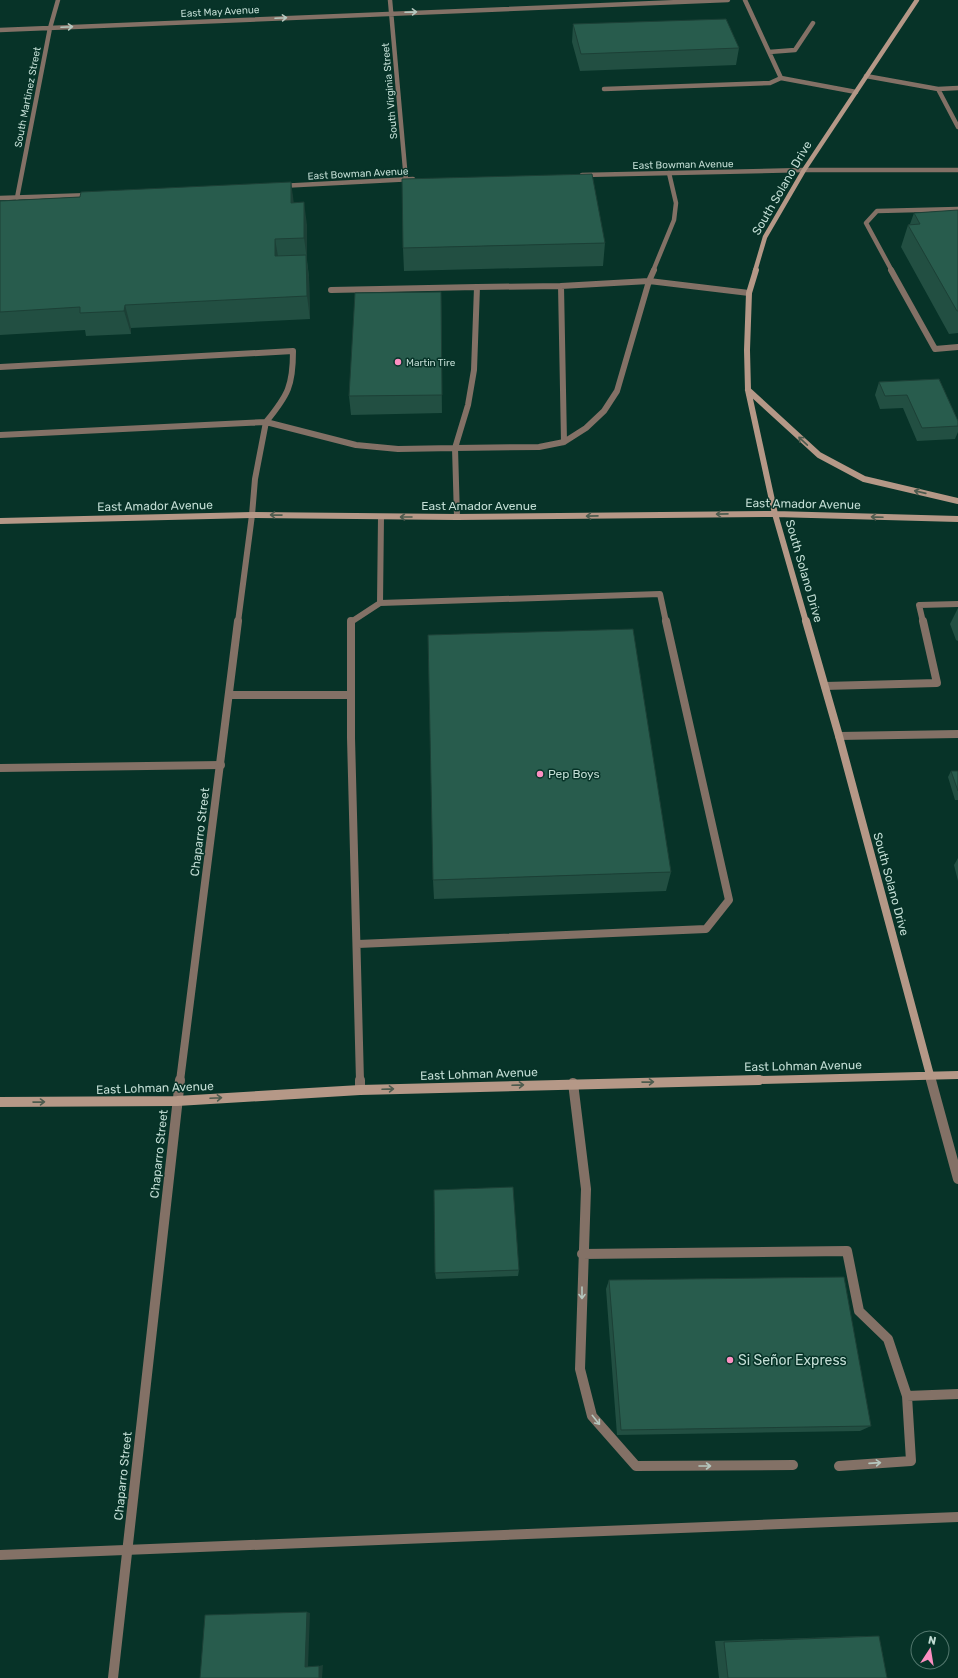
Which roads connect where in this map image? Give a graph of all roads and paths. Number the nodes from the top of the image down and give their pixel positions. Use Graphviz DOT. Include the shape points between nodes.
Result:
graph roads {
  1 [pos="58,0"];
  2 [pos="390,0"];
  3 [pos="728,0"];
  4 [pos="746,0"];
  5 [pos="917,0"];
  6 [pos="392,13"];
  7 [pos="813,23"];
  8 [pos="50,28"];
  9 [pos="0,30"];
  10 [pos="769,52"];
  11 [pos="866,76"];
  12 [pos="782,78"];
  13 [pos="958,88"];
  14 [pos="604,89"];
  15 [pos="938,89"];
  16 [pos="856,92"];
  17 [pos="958,127"];
  18 [pos="804,170"];
  19 [pos="958,170"];
  20 [pos="668,173"];
  21 [pos="573,176"];
  22 [pos="422,179"];
  23 [pos="406,180"];
  24 [pos="271,186"];
  25 [pos="96,194"];
  26 [pos="0,198"];
  27 [pos="17,198"];
  28 [pos="958,209"];
  29 [pos="649,281"];
  30 [pos="560,286"];
  31 [pos="477,287"];
  32 [pos="331,290"];
  33 [pos="749,293"];
  34 [pos="958,347"];
  35 [pos="0,367"];
  36 [pos="748,390"];
  37 [pos="266,422"];
  38 [pos="0,435"];
  39 [pos="564,442"];
  40 [pos="455,448"];
  41 [pos="958,500"];
  42 [pos="775,514"];
  43 [pos="252,515"];
  44 [pos="381,517"];
  45 [pos="457,517"];
  46 [pos="958,519"];
  47 [pos="0,521"];
  48 [pos="380,603"];
  49 [pos="958,604"];
  50 [pos="825,686"];
  51 [pos="230,695"];
  52 [pos="350,695"];
  53 [pos="958,734"];
  54 [pos="839,736"];
  55 [pos="221,765"];
  56 [pos="0,768"];
  57 [pos="358,944"];
  58 [pos="930,1075"];
  59 [pos="958,1075"];
  60 [pos="573,1083"];
  61 [pos="360,1090"];
  62 [pos="178,1101"];
  63 [pos="0,1102"];
  64 [pos="958,1180"];
  65 [pos="582,1254"];
  66 [pos="958,1394"];
  67 [pos="907,1396"];
  68 [pos="793,1465"];
  69 [pos="839,1466"];
  70 [pos="958,1517"];
  71 [pos="127,1551"];
  72 [pos="0,1554"];
  73 [pos="113,1678"];
  1 -- 8 [label="street, South Martinez Street"];
  2 -- 6 [label="street, South Virginia Street"];
  6 -- 3 [label="street, East May Avenue, one-way"];
  4 -- 10 [label="street"];
  5 -- 11 [label="main road, South Solano Drive"];
  8 -- 6 [label="street, East May Avenue, one-way"];
  6 -- 23 [label="street, South Virginia Street"];
  7 -- 10 [label="street" via="795,50"];
  8 -- 9 [label="street, East May Avenue"];
  8 -- 27 [label="street, South Martinez Street"];
  10 -- 12 [label="street"];
  11 -- 15 [label="street"];
  11 -- 16 [label="main road, South Solano Drive"];
  12 -- 14 [label="street" via="770,83"];
  12 -- 16 [label="street"];
  13 -- 15 [label="street"];
  15 -- 17 [label="street"];
  16 -- 18 [label="main road, South Solano Drive"];
  18 -- 19 [label="street, East Bowman Avenue"];
  18 -- 20 [label="street, East Bowman Avenue"];
  18 -- 33 [label="main road, South Solano Drive" via="765,237"];
  20 -- 21 [label="street, East Bowman Avenue"];
  20 -- 29 [label="street" via="676,203 674,220"];
  22 -- 23 [label="street, East Bowman Avenue"];
  23 -- 24 [label="street, East Bowman Avenue"];
  25 -- 27 [label="street"];
  26 -- 27 [label="street"];
  28 -- 34 [label="street" via="877,211 866,223 935,349"];
  29 -- 30 [label="street"];
  29 -- 33 [label="street"];
  29 -- 39 [label="street" via="618,391 604,411 586,428"];
  30 -- 31 [label="street"];
  30 -- 39 [label="street"];
  31 -- 32 [label="street"];
  31 -- 40 [label="street" via="474,370 468,405"];
  33 -- 36 [label="main road, South Solano Drive"];
  35 -- 37 [label="street" via="293,351 293,381 286,398"];
  41 -- 36 [label="main road, one-way" via="864,479 819,455"];
  36 -- 42 [label="main road, South Solano Drive"];
  37 -- 38 [label="street"];
  37 -- 40 [label="street" via="356,445 398,449"];
  37 -- 43 [label="street, Chaparro Street" via="255,479"];
  39 -- 40 [label="street" via="539,447"];
  40 -- 45 [label="street"];
  42 -- 45 [label="main road, East Amador Avenue, one-way"];
  46 -- 42 [label="main road, East Amador Avenue, one-way"];
  42 -- 50 [label="main road, South Solano Drive"];
  44 -- 43 [label="main road, East Amador Avenue, one-way"];
  43 -- 47 [label="main road, East Amador Avenue"];
  43 -- 51 [label="street, Chaparro Street"];
  45 -- 44 [label="main road, East Amador Avenue, one-way"];
  44 -- 48 [label="street"];
  48 -- 52 [label="street" via="351,621"];
  48 -- 57 [label="street" via="660,594 729,900 706,929"];
  49 -- 50 [label="street" via="919,605 937,683"];
  50 -- 54 [label="main road, South Solano Drive"];
  51 -- 52 [label="street"];
  51 -- 55 [label="street, Chaparro Street"];
  52 -- 57 [label="street"];
  53 -- 54 [label="street"];
  54 -- 58 [label="main road, South Solano Drive"];
  55 -- 56 [label="street"];
  55 -- 62 [label="street, Chaparro Street"];
  57 -- 61 [label="street"];
  58 -- 59 [label="main road, East Lohman Avenue"];
  60 -- 58 [label="main road, East Lohman Avenue, one-way"];
  58 -- 64 [label="street, South Solano Drive"];
  61 -- 60 [label="main road, East Lohman Avenue, one-way"];
  60 -- 65 [label="street" via="586,1189"];
  62 -- 61 [label="main road, East Lohman Avenue, one-way"];
  63 -- 62 [label="main road, East Lohman Avenue, one-way"];
  62 -- 71 [label="street, Chaparro Street"];
  65 -- 67 [label="street" via="848,1251 859,1311 888,1339"];
  65 -- 68 [label="street, one-way" via="580,1369 592,1416 636,1466"];
  66 -- 67 [label="street"];
  69 -- 67 [label="street, one-way" via="911,1461"];
  70 -- 71 [label="street"];
  71 -- 72 [label="street"];
  71 -- 73 [label="street, Chaparro Street"];
}
